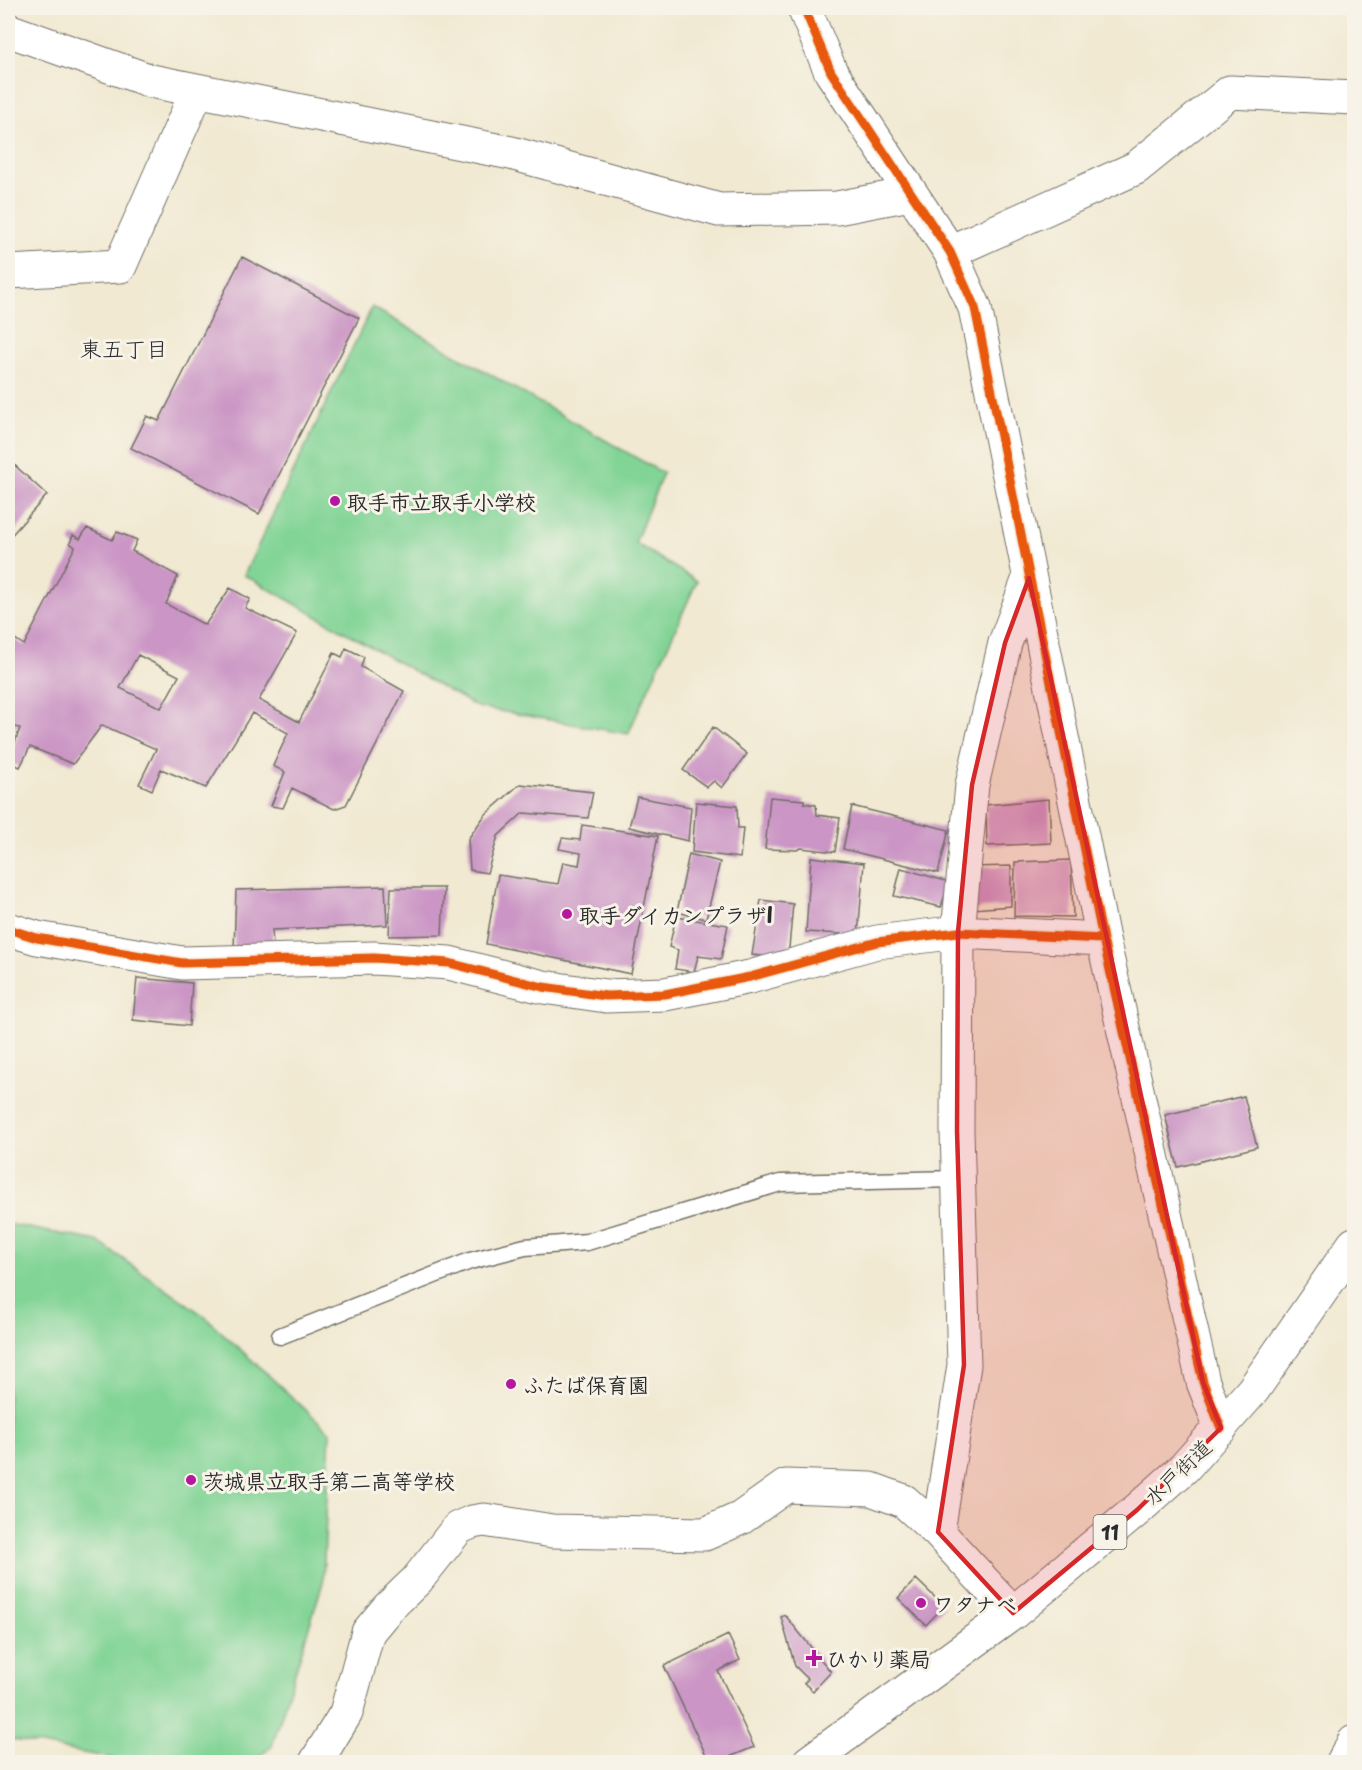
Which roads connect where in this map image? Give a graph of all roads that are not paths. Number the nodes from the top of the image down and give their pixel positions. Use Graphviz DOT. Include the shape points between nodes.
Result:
graph roads {
  1 [pos="804,8"];
  2 [pos="8,30"];
  3 [pos="196,91"];
  4 [pos="1354,98"];
  5 [pos="910,194"];
  6 [pos="950,252"];
  7 [pos="8,272"];
  8 [pos="1029,578"];
  9 [pos="8,929"];
  10 [pos="957,932"];
  11 [pos="1103,939"];
  12 [pos="958,1179"];
  13 [pos="1354,1244"];
  14 [pos="280,1336"];
  15 [pos="1221,1428"];
  16 [pos="938,1532"];
  17 [pos="1013,1613"];
  18 [pos="1354,1742"];
  19 [pos="316,1762"];
  20 [pos="809,1762"];
  21 [pos="1343,1762"];
  1 -- 5 [label="street" via="831,72"];
  2 -- 3 [label="street" via="151,81"];
  3 -- 5 [label="street" via="511,153 719,210 837,208"];
  3 -- 7 [label="street" via="120,266"];
  4 -- 6 [label="street" via="1230,92 1136,168"];
  5 -- 6 [label="street"];
  6 -- 8 [label="street" via="975,308"];
  8 -- 10 [label="street" via="1005,644 972,785"];
  8 -- 11 [label="street"];
  9 -- 10 [label="street" via="37,938 182,963 374,958 449,963 543,987 606,996 665,994 750,977 877,942"];
  10 -- 11 [label="street"];
  10 -- 12 [label="street"];
  11 -- 15 [label="street" via="1203,1382"];
  12 -- 14 [label="lane" via="780,1183 587,1242 525,1247 471,1261"];
  12 -- 16 [label="street" via="964,1365"];
  13 -- 15 [label="street, 水戸街道 / 11" via="1253,1390"];
  15 -- 17 [label="street, 水戸街道 / 11" via="1137,1510"];
  16 -- 17 [label="street"];
  16 -- 19 [label="street" via="904,1501 871,1489 786,1486 741,1518 705,1534 552,1531 472,1521 458,1528 417,1580 368,1632 346,1713"];
  17 -- 20 [label="street, 水戸街道 / 11"];
  18 -- 21 [label="street"];
}
